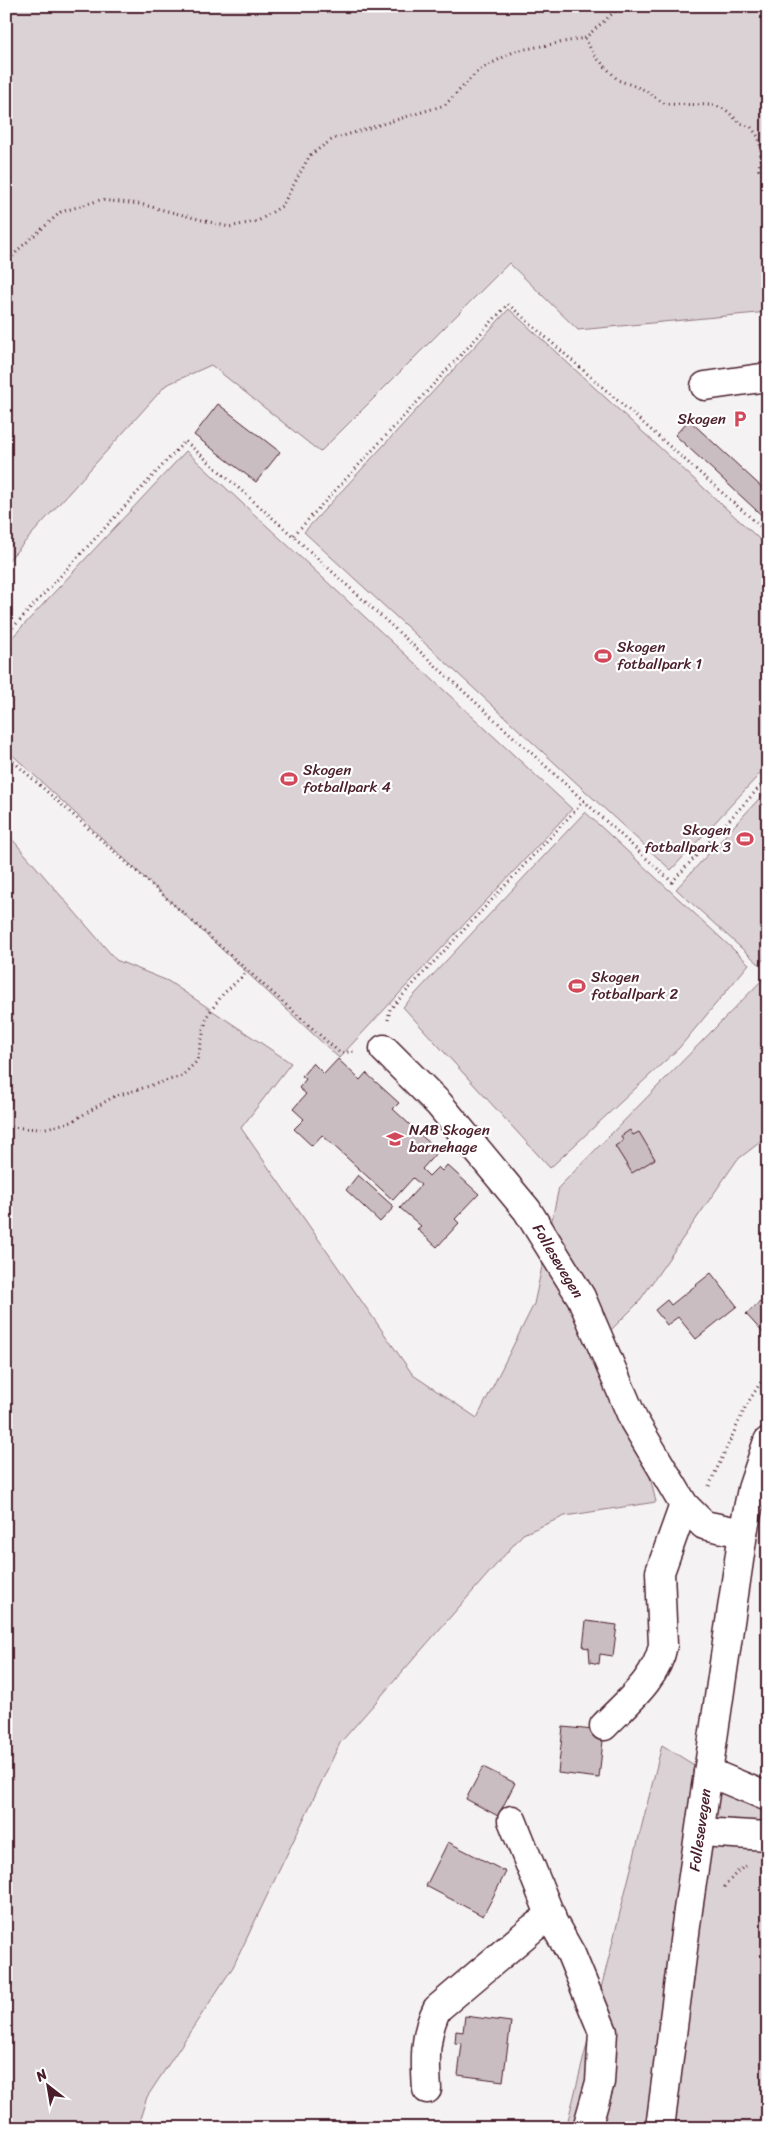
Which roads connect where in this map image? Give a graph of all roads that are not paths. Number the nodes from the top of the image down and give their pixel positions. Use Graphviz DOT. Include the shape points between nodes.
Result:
graph roads {
  1 [pos="767,378"];
  2 [pos="705,386"];
  3 [pos="384,1049"];
  4 [pos="768,1441"];
  5 [pos="684,1506"];
  6 [pos="743,1533"];
  7 [pos="604,1726"];
  8 [pos="708,1772"];
  9 [pos="768,1797"];
  10 [pos="512,1820"];
  11 [pos="700,1832"];
  12 [pos="768,1836"];
  13 [pos="551,1915"];
  14 [pos="427,2089"];
  15 [pos="587,2128"];
  16 [pos="660,2128"];
  1 -- 2 [label="main road"];
  3 -- 5 [label="main road, Follesevegen" via="439,1104 527,1210 581,1298 634,1421"];
  4 -- 6 [label="main road, Follesevegen" via="752,1489"];
  5 -- 6 [label="main road, Follesevegen" via="704,1525"];
  5 -- 7 [label="main road" via="660,1572 661,1657 643,1685"];
  6 -- 8 [label="main road, Follesevegen"];
  8 -- 9 [label="main road"];
  8 -- 11 [label="main road, Follesevegen"];
  10 -- 13 [label="main road"];
  11 -- 12 [label="main road"];
  11 -- 16 [label="main road, Follesevegen"];
  13 -- 14 [label="main road" via="437,2009 429,2025 426,2046"];
  13 -- 15 [label="main road" via="571,1954 602,2032 600,2082"];
}
